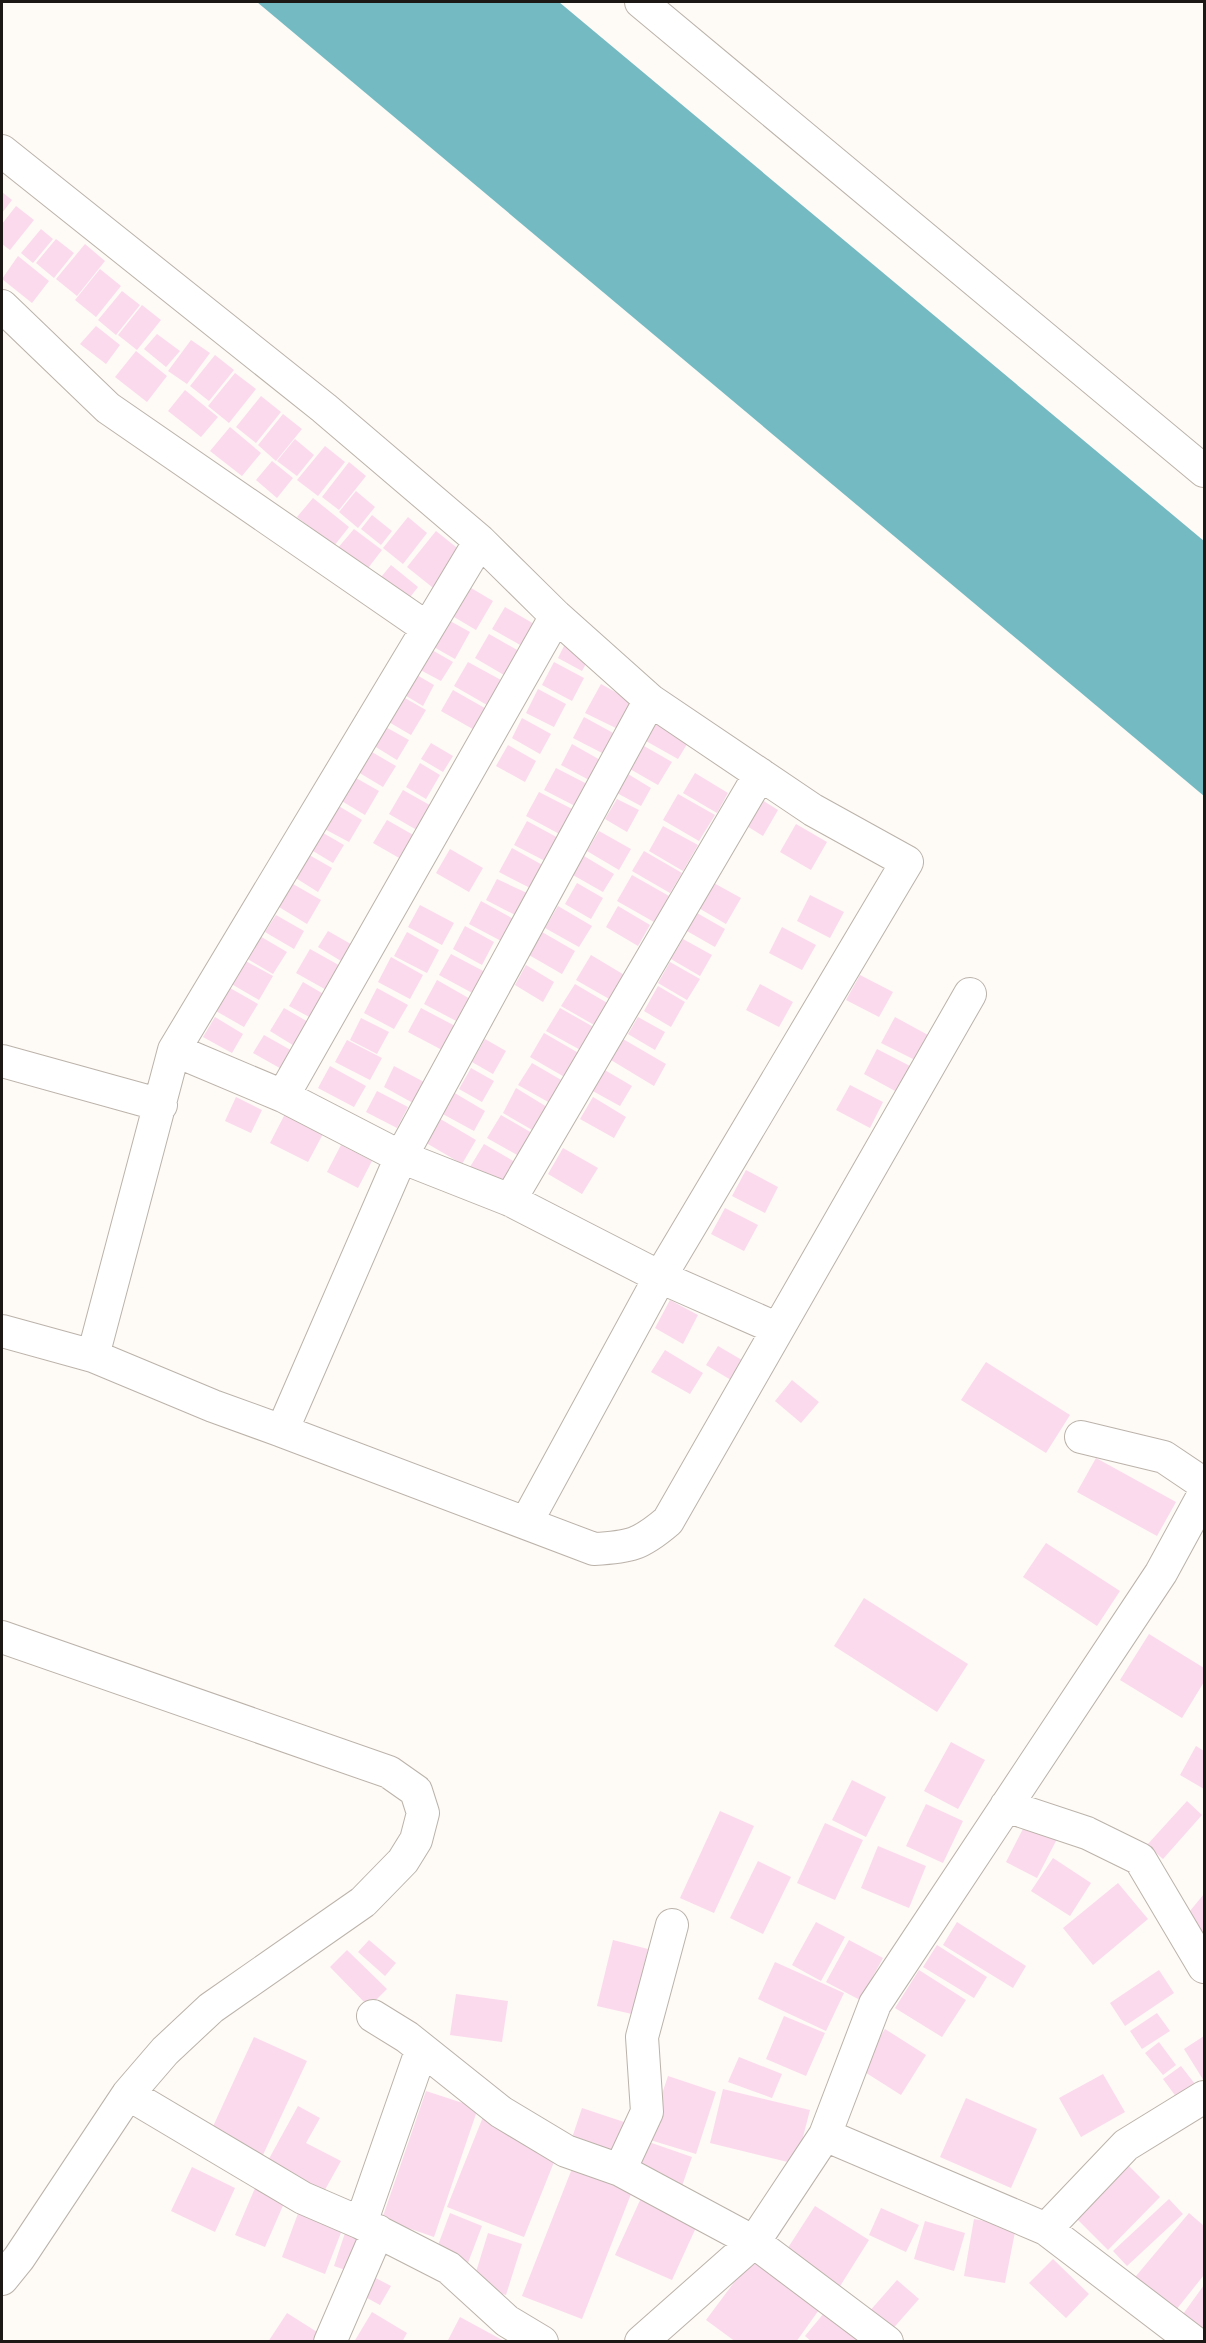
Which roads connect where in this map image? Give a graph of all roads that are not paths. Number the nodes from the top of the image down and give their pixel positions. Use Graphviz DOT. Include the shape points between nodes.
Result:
graph roads {
  1 [pos="642,2"];
  2 [pos="2,151"];
  3 [pos="2,306"];
  4 [pos="1204,471"];
  5 [pos="480,541"];
  6 [pos="556,616"];
  7 [pos="427,628"];
  8 [pos="650,700"];
  9 [pos="760,774"];
  10 [pos="970,994"];
  11 [pos="174,1050"];
  12 [pos="2,1061"];
  13 [pos="283,1096"];
  14 [pos="161,1105"];
  15 [pos="401,1157"];
  16 [pos="510,1200"];
  17 [pos="660,1277"];
  18 [pos="778,1329"];
  19 [pos="2,1331"];
  20 [pos="93,1356"];
  21 [pos="282,1431"];
  22 [pos="1081,1437"];
  23 [pos="1204,1484"];
  24 [pos="1204,1494"];
  25 [pos="526,1523"];
  26 [pos="2,1637"];
  27 [pos="1006,1806"];
  28 [pos="672,1925"];
  29 [pos="1204,1967"];
  30 [pos="374,2016"];
  31 [pos="421,2051"];
  32 [pos="128,2094"];
  33 [pos="1204,2097"];
  34 [pos="825,2135"];
  35 [pos="620,2170"];
  36 [pos="369,2227"];
  37 [pos="1046,2229"];
  38 [pos="754,2242"];
  39 [pos="2,2279"];
  40 [pos="330,2342"];
  41 [pos="542,2342"];
  42 [pos="641,2342"];
  43 [pos="887,2342"];
  44 [pos="1194,2342"];
  1 -- 4 [label="street"];
  2 -- 5 [label="street" via="324,408"];
  3 -- 7 [label="street" via="108,408"];
  5 -- 6 [label="street"];
  5 -- 7 [label="street"];
  6 -- 8 [label="street"];
  6 -- 13 [label="street"];
  7 -- 11 [label="street"];
  8 -- 9 [label="street"];
  8 -- 15 [label="street"];
  9 -- 16 [label="street"];
  9 -- 17 [label="street" via="813,810 907,862"];
  10 -- 18 [label="street"];
  11 -- 13 [label="street"];
  11 -- 14 [label="street"];
  12 -- 14 [label="street"];
  13 -- 15 [label="street"];
  14 -- 20 [label="street"];
  15 -- 16 [label="street"];
  15 -- 21 [label="street"];
  16 -- 17 [label="street"];
  17 -- 18 [label="street"];
  17 -- 25 [label="street"];
  18 -- 25 [label="street" via="668,1521 652,1535 629,1547 594,1549"];
  19 -- 20 [label="street"];
  20 -- 21 [label="street"];
  21 -- 25 [label="street"];
  22 -- 23 [label="street" via="1164,1457"];
  24 -- 27 [label="street" via="1161,1573"];
  26 -- 32 [label="street" via="389,1772 417,1791 423,1813 417,1840 403,1862 363,1902 212,2008 165,2051"];
  27 -- 29 [label="street" via="1087,1833 1140,1860"];
  27 -- 34 [label="street" via="875,2004"];
  28 -- 35 [label="street" via="642,2037 647,2112"];
  30 -- 31 [label="street"];
  31 -- 35 [label="street" via="501,2112 567,2151"];
  31 -- 36 [label="street"];
  32 -- 36 [label="street" via="303,2198"];
  32 -- 39 [label="street"];
  33 -- 37 [label="street" via="1126,2145"];
  34 -- 37 [label="street"];
  34 -- 38 [label="street"];
  35 -- 38 [label="street"];
  36 -- 40 [label="street"];
  36 -- 41 [label="street" via="449,2268 507,2321"];
  37 -- 44 [label="street"];
  38 -- 42 [label="street"];
  38 -- 43 [label="street"];
}
